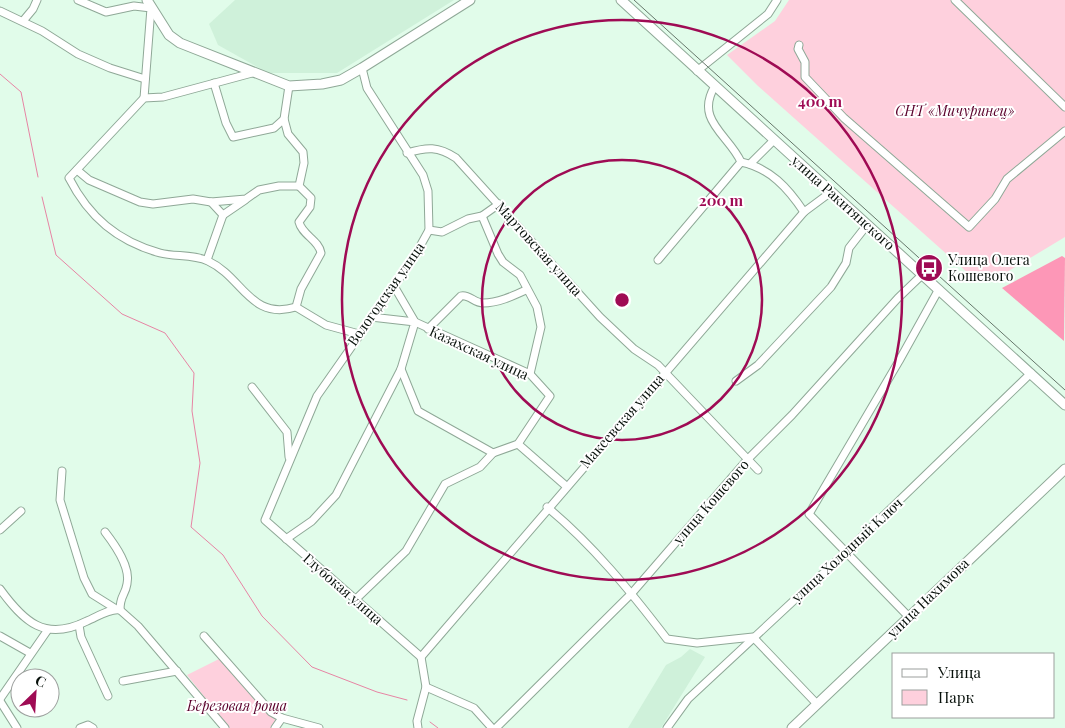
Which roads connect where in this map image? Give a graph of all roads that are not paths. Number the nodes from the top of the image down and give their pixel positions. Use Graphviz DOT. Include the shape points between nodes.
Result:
graph roads {
  1 [pos="37,0"];
  2 [pos="78,0"];
  3 [pos="470,0"];
  4 [pos="621,0"];
  5 [pos="777,0"];
  6 [pos="955,0"];
  7 [pos="149,4"];
  8 [pos="0,11"];
  9 [pos="22,21"];
  10 [pos="799,45"];
  11 [pos="362,68"];
  12 [pos="697,70"];
  13 [pos="252,73"];
  14 [pos="146,79"];
  15 [pos="214,83"];
  16 [pos="289,86"];
  17 [pos="715,86"];
  18 [pos="144,98"];
  19 [pos="1065,107"];
  20 [pos="284,119"];
  21 [pos="1065,131"];
  22 [pos="774,140"];
  23 [pos="406,153"];
  24 [pos="741,162"];
  25 [pos="750,164"];
  26 [pos="77,170"];
  27 [pos="299,186"];
  28 [pos="830,192"];
  29 [pos="246,199"];
  30 [pos="211,202"];
  31 [pos="499,204"];
  32 [pos="804,212"];
  33 [pos="223,215"];
  34 [pos="482,216"];
  35 [pos="867,225"];
  36 [pos="429,230"];
  37 [pos="207,260"];
  38 [pos="658,260"];
  39 [pos="923,274"];
  40 [pos="394,286"];
  41 [pos="939,289"];
  42 [pos="526,290"];
  43 [pos="296,307"];
  44 [pos="371,317"];
  45 [pos="415,322"];
  46 [pos="428,330"];
  47 [pos="359,334"];
  48 [pos="401,369"];
  49 [pos="664,372"];
  50 [pos="1030,373"];
  51 [pos="530,374"];
  52 [pos="736,381"];
  53 [pos="252,387"];
  54 [pos="1065,405"];
  55 [pos="287,432"];
  56 [pos="299,434"];
  57 [pos="518,444"];
  58 [pos="493,452"];
  59 [pos="748,460"];
  60 [pos="289,461"];
  61 [pos="1065,469"];
  62 [pos="758,470"];
  63 [pos="62,471"];
  64 [pos="566,486"];
  65 [pos="548,508"];
  66 [pos="21,511"];
  67 [pos="265,520"];
  68 [pos="0,530"];
  69 [pos="105,532"];
  70 [pos="286,539"];
  71 [pos="846,552"];
  72 [pos="0,589"];
  73 [pos="632,593"];
  74 [pos="355,600"];
  75 [pos="118,610"];
  76 [pos="908,616"];
  77 [pos="79,626"];
  78 [pos="47,630"];
  79 [pos="0,636"];
  80 [pos="204,636"];
  81 [pos="753,637"];
  82 [pos="30,653"];
  83 [pos="421,657"];
  84 [pos="177,672"];
  85 [pos="123,681"];
  86 [pos="426,687"];
  87 [pos="108,696"];
  88 [pos="0,700"];
  89 [pos="817,704"];
  90 [pos="282,718"];
  91 [pos="17,728"];
  92 [pos="80,728"];
  93 [pos="93,728"];
  94 [pos="225,728"];
  95 [pos="275,728"];
  96 [pos="319,728"];
  97 [pos="418,728"];
  98 [pos="494,728"];
  99 [pos="667,728"];
  100 [pos="792,728"];
  1 -- 9 [label="street"];
  2 -- 7 [label="street" via="106,12"];
  3 -- 11 [label="main road"];
  4 -- 12 [label="main road, улица Ракитянского"];
  5 -- 12 [label="street" via="768,14"];
  6 -- 19 [label="street"];
  7 -- 13 [label="main road" via="169,35 180,43"];
  7 -- 14 [label="street"];
  8 -- 9 [label="street"];
  9 -- 14 [label="street" via="78,54"];
  10 -- 21 [label="street" via="805,62 805,77 844,118 969,227 995,199 1007,179"];
  11 -- 16 [label="main road" via="340,80"];
  11 -- 23 [label="street, Вологодская улица" via="367,88"];
  12 -- 17 [label="main road, улица Ракитянского"];
  13 -- 15 [label="street"];
  13 -- 16 [label="main road"];
  14 -- 18 [label="street"];
  15 -- 18 [label="street" via="162,97"];
  15 -- 20 [label="street" via="233,137 274,128"];
  16 -- 20 [label="street"];
  17 -- 22 [label="main road, улица Ракитянского"];
  17 -- 24 [label="street" via="709,95 708,106 712,122"];
  18 -- 26 [label="street"];
  20 -- 27 [label="street" via="288,134 303,152"];
  22 -- 25 [label="street"];
  22 -- 28 [label="main road, улица Ракитянского"];
  23 -- 31 [label="street, Мартовская улица" via="427,147 445,150"];
  23 -- 36 [label="street, Вологодская улица" via="423,175 428,191"];
  24 -- 25 [label="street"];
  24 -- 38 [label="street"];
  25 -- 32 [label="street" via="771,174 788,189"];
  26 -- 30 [label="street" via="89,180 140,202 153,204 193,198"];
  26 -- 37 [label="street" via="69,178 81,201 97,218 128,241 161,253"];
  27 -- 29 [label="street" via="259,190"];
  27 -- 43 [label="street" via="311,198 300,228 317,244 321,253"];
  28 -- 32 [label="street, Макеевская улица"];
  28 -- 35 [label="main road, улица Ракитянского"];
  29 -- 30 [label="street"];
  29 -- 33 [label="street"];
  30 -- 33 [label="street"];
  31 -- 34 [label="street"];
  31 -- 49 [label="street, Мартовская улица" via="600,317"];
  32 -- 49 [label="street, Макеевская улица"];
  33 -- 37 [label="street"];
  34 -- 36 [label="street" via="442,232"];
  34 -- 42 [label="street" via="498,254 520,275"];
  35 -- 39 [label="main road, улица Ракитянского"];
  35 -- 52 [label="street" via="849,248 846,263 831,287 758,365"];
  36 -- 40 [label="street, Вологодская улица"];
  37 -- 43 [label="street" via="267,310 283,311"];
  39 -- 41 [label="main road, улица Ракитянского"];
  39 -- 59 [label="street, улица Кошевого"];
  40 -- 44 [label="street, Вологодская улица"];
  40 -- 45 [label="street, Казахская улица"];
  41 -- 50 [label="main road, улица Ракитянского"];
  41 -- 71 [label="street" via="862,426 811,508 811,518"];
  42 -- 46 [label="street" via="482,303 460,296"];
  42 -- 51 [label="street" via="537,308 542,327"];
  43 -- 47 [label="street" via="326,325"];
  44 -- 45 [label="street"];
  44 -- 47 [label="street, Вологодская улица"];
  45 -- 46 [label="street, Казахская улица"];
  45 -- 48 [label="street"];
  46 -- 51 [label="street, Казахская улица"];
  47 -- 56 [label="street, Вологодская улица" via="317,396"];
  48 -- 58 [label="street" via="418,411"];
  48 -- 70 [label="street" via="336,496 312,521"];
  49 -- 59 [label="street, Мартовская улица"];
  49 -- 64 [label="street, Макеевская улица"];
  50 -- 54 [label="main road, улица Ракитянского"];
  50 -- 71 [label="street, улица Холодный Ключ"];
  51 -- 57 [label="street, Казахская улица" via="550,396"];
  53 -- 55 [label="street"];
  55 -- 56 [label="street"];
  55 -- 60 [label="street"];
  56 -- 60 [label="street, Вологодская улица"];
  57 -- 58 [label="street"];
  57 -- 64 [label="street"];
  58 -- 74 [label="street" via="480,467 444,484 406,551"];
  59 -- 62 [label="street, Мартовская улица"];
  59 -- 73 [label="street, улица Кошевого"];
  60 -- 67 [label="street, Вологодская улица"];
  61 -- 76 [label="main road, улица Нахимова"];
  63 -- 75 [label="street" via="60,500 84,578 92,594"];
  64 -- 65 [label="street, Макеевская улица"];
  65 -- 73 [label="street"];
  65 -- 83 [label="street, Макеевская улица"];
  66 -- 68 [label="street"];
  67 -- 70 [label="street, Глубокая улица"];
  69 -- 75 [label="street" via="122,554 127,573 127,584"];
  70 -- 74 [label="street, Глубокая улица"];
  71 -- 76 [label="street"];
  71 -- 81 [label="street, улица Холодный Ключ"];
  72 -- 78 [label="street" via="21,616"];
  73 -- 81 [label="street" via="667,639 696,643"];
  73 -- 98 [label="street, улица Кошевого"];
  74 -- 83 [label="street, Глубокая улица"];
  75 -- 77 [label="street"];
  75 -- 84 [label="street"];
  76 -- 89 [label="main road, улица Нахимова"];
  77 -- 78 [label="street"];
  77 -- 87 [label="street" via="80,637"];
  78 -- 82 [label="street"];
  79 -- 82 [label="street"];
  80 -- 90 [label="street" via="271,712"];
  81 -- 89 [label="street"];
  81 -- 99 [label="street, улица Холодный Ключ" via="688,699"];
  82 -- 88 [label="street"];
  83 -- 86 [label="street"];
  84 -- 85 [label="street"];
  84 -- 94 [label="street"];
  86 -- 97 [label="street"];
  86 -- 98 [label="street" via="474,708"];
  88 -- 91 [label="street"];
  89 -- 100 [label="main road, улица Нахимова"];
  90 -- 95 [label="street"];
  90 -- 96 [label="street"];
  92 -- 93 [label="street" via="88,724"];
}
